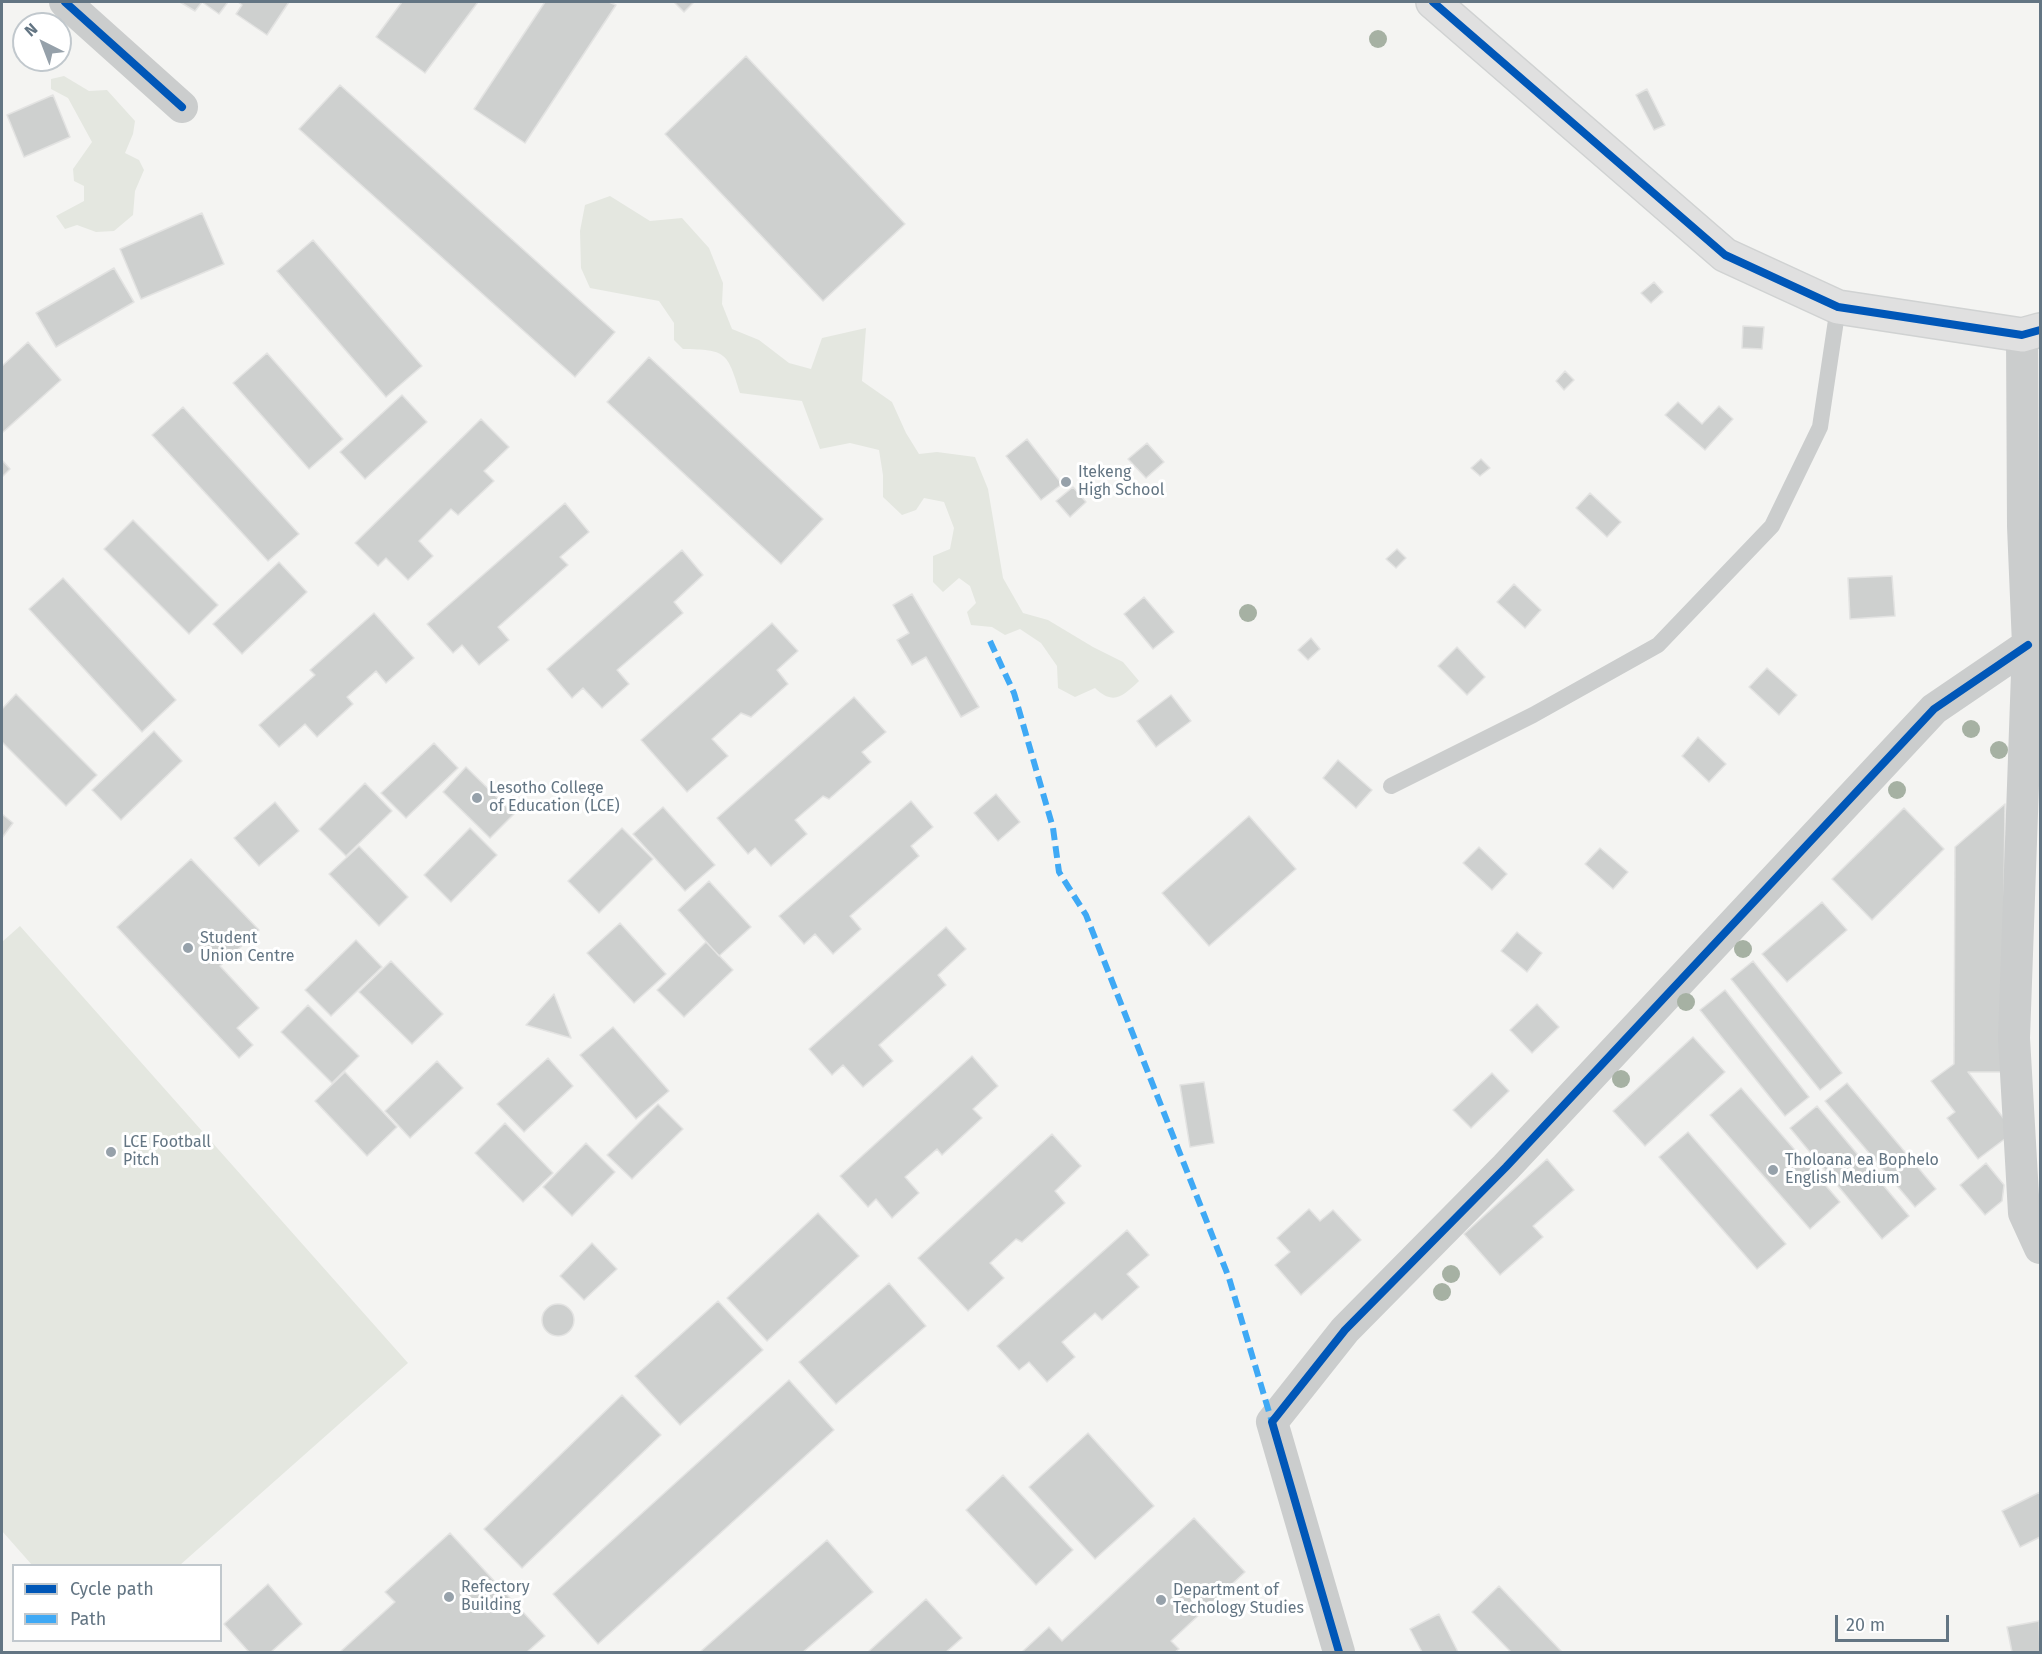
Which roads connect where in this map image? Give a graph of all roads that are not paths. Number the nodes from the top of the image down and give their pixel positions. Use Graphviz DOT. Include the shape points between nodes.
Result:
graph roads {
  1 [pos="66,2"];
  2 [pos="1433,2"];
  3 [pos="182,107"];
  4 [pos="1838,307"];
  5 [pos="2031,333"];
  6 [pos="2028,645"];
  7 [pos="1391,786"];
  8 [pos="2040,1248"];
  9 [pos="1339,1653"];
  1 -- 3 [label="street"];
  2 -- 4 [label="street" via="1725,255"];
  4 -- 5 [label="street"];
  4 -- 7 [label="lane" via="1820,427 1772,526 1658,645 1533,715"];
  5 -- 6 [label="street" via="2022,526"];
  6 -- 8 [label="street" via="2014,1038 2024,1213"];
  6 -- 9 [label="street" via="1934,709 1506,1167 1345,1330 1272,1422"];
}
